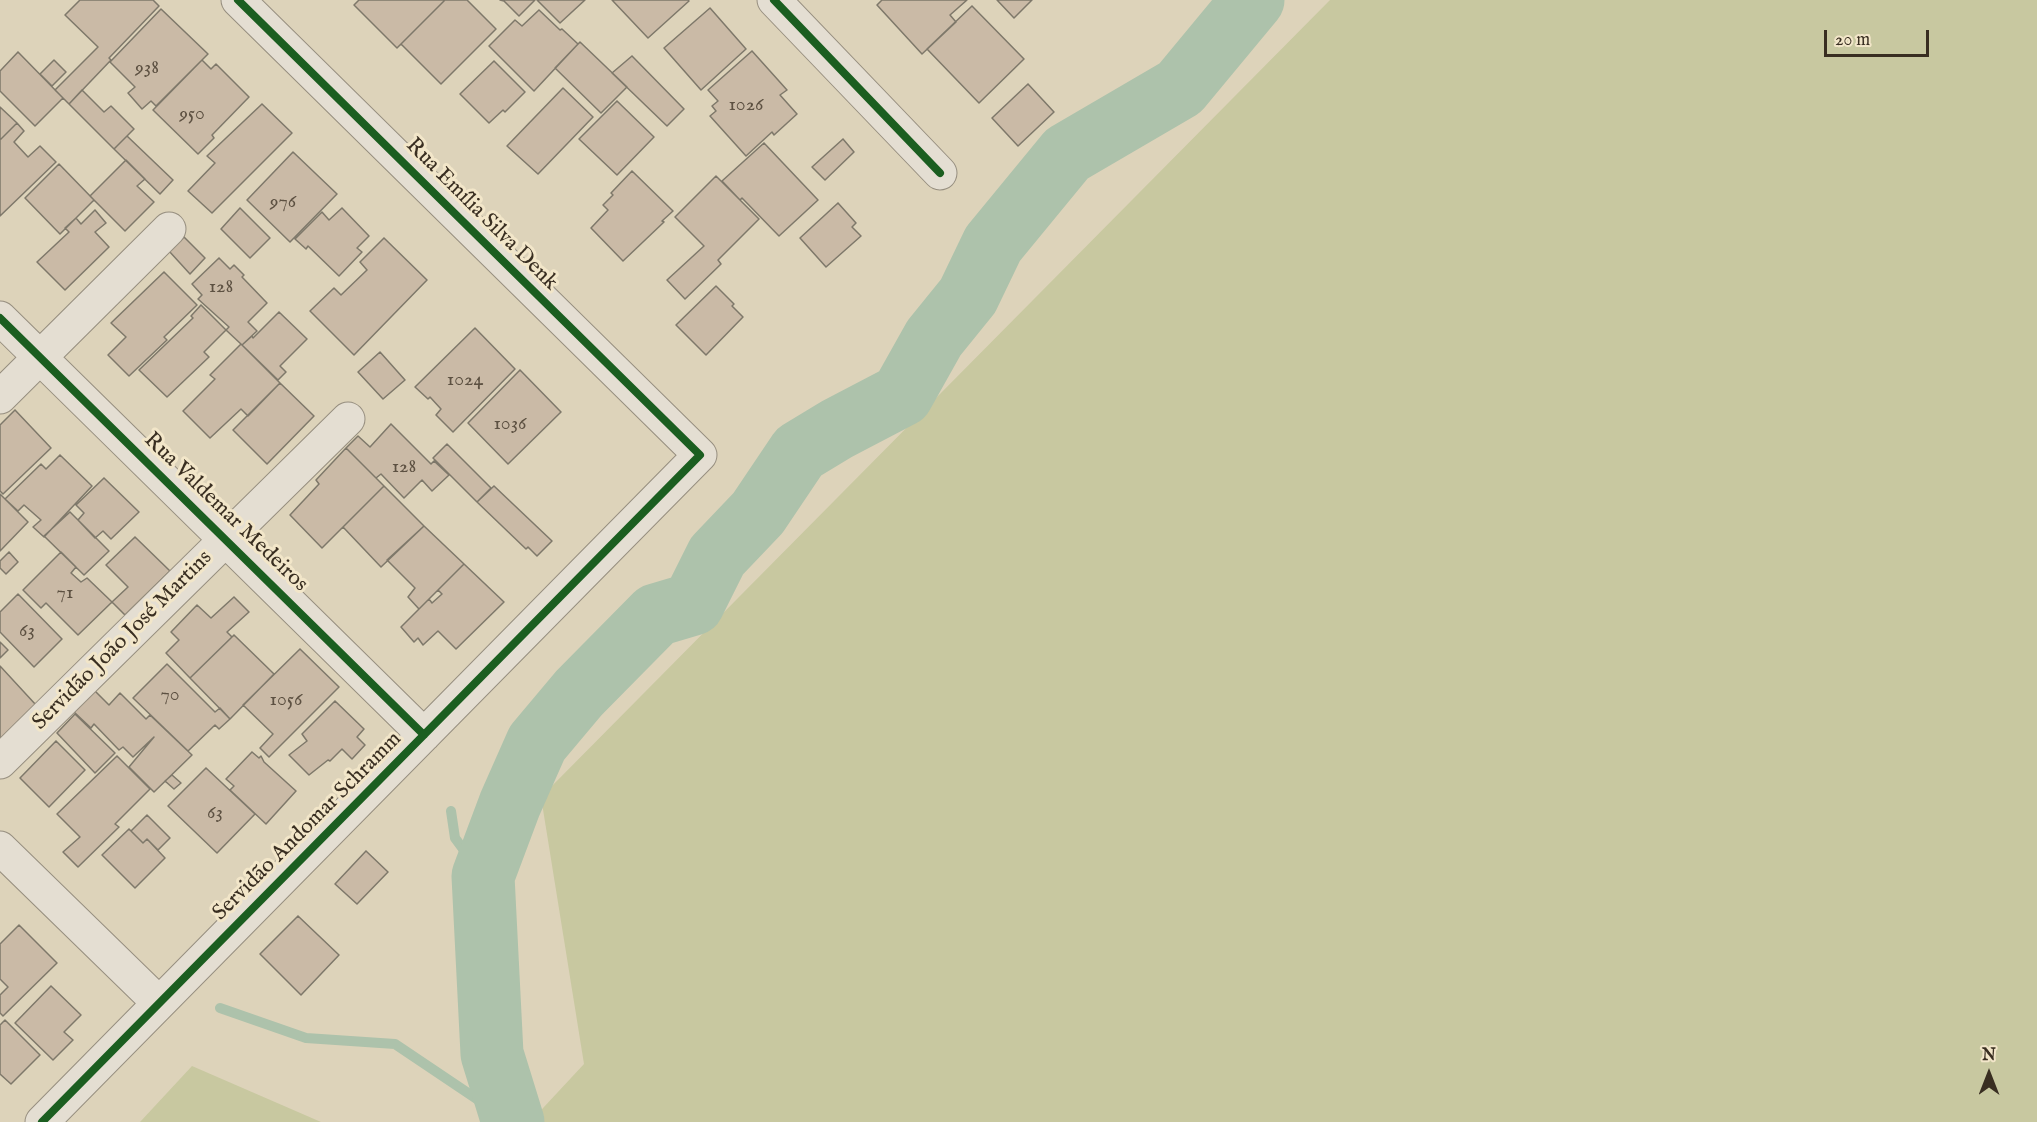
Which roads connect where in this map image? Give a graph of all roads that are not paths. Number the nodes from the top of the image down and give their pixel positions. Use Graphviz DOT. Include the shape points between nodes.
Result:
graph roads {
  1 [pos="238,0"];
  2 [pos="774,0"];
  3 [pos="940,173"];
  4 [pos="169,229"];
  5 [pos="0,318"];
  6 [pos="40,357"];
  7 [pos="0,397"];
  8 [pos="348,419"];
  9 [pos="700,455"];
  10 [pos="226,540"];
  11 [pos="424,735"];
  12 [pos="0,762"];
  13 [pos="0,848"];
  14 [pos="159,1004"];
  15 [pos="42,1122"];
  1 -- 9 [label="street, Rua Emília Silva Denk"];
  2 -- 3 [label="street"];
  4 -- 6 [label="street"];
  5 -- 6 [label="street, Rua Valdemar Medeiros"];
  6 -- 7 [label="street"];
  6 -- 10 [label="street, Rua Valdemar Medeiros"];
  8 -- 10 [label="street, Servidão João José Martins"];
  9 -- 11 [label="street, Servidão Andomar Schramm"];
  10 -- 11 [label="street, Rua Valdemar Medeiros"];
  10 -- 12 [label="street, Servidão João José Martins"];
  11 -- 14 [label="street, Servidão Andomar Schramm"];
  13 -- 14 [label="street"];
  14 -- 15 [label="street, Servidão Andomar Schramm"];
}
